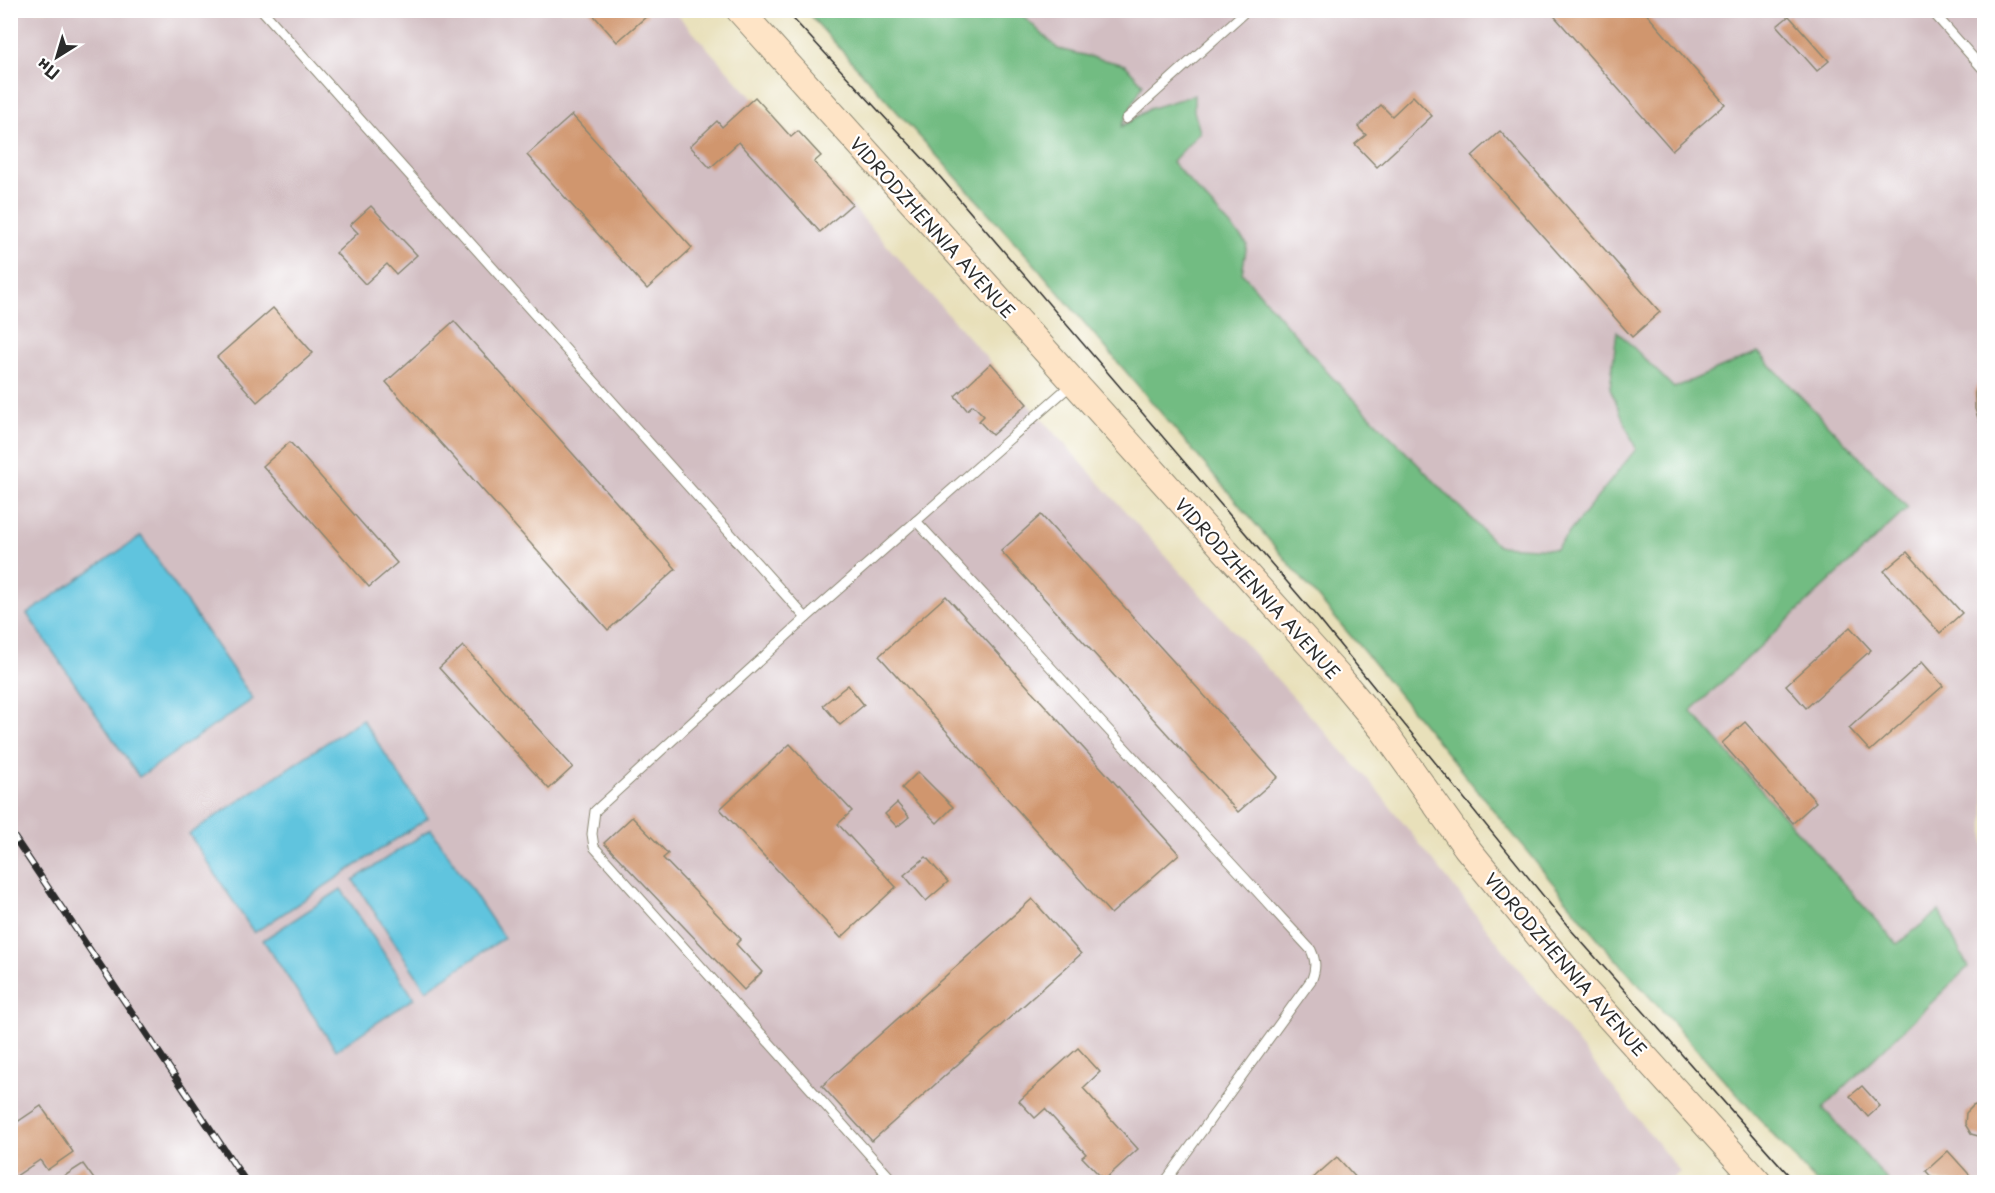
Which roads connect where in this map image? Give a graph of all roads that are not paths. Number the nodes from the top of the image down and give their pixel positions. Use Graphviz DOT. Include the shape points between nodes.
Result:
graph roads {
  1 [pos="262,10"];
  2 [pos="739,10"];
  3 [pos="1247,10"];
  4 [pos="1931,10"];
  5 [pos="1984,70"];
  6 [pos="1126,119"];
  7 [pos="1073,383"];
  8 [pos="916,521"];
  9 [pos="806,618"];
  10 [pos="894,1182"];
  11 [pos="1165,1182"];
  12 [pos="1758,1182"];
  1 -- 9 [label="lane"];
  2 -- 7 [label="street, VIDRODZHENNIA AVENUE"];
  3 -- 6 [label="lane"];
  4 -- 5 [label="lane"];
  7 -- 8 [label="lane"];
  7 -- 12 [label="street, VIDRODZHENNIA AVENUE" via="1338,676 1383,730 1466,847 1564,966"];
  8 -- 9 [label="lane"];
  8 -- 11 [label="lane" via="1311,950 1315,959 1312,979"];
  9 -- 10 [label="lane" via="595,811 594,847"];
}
